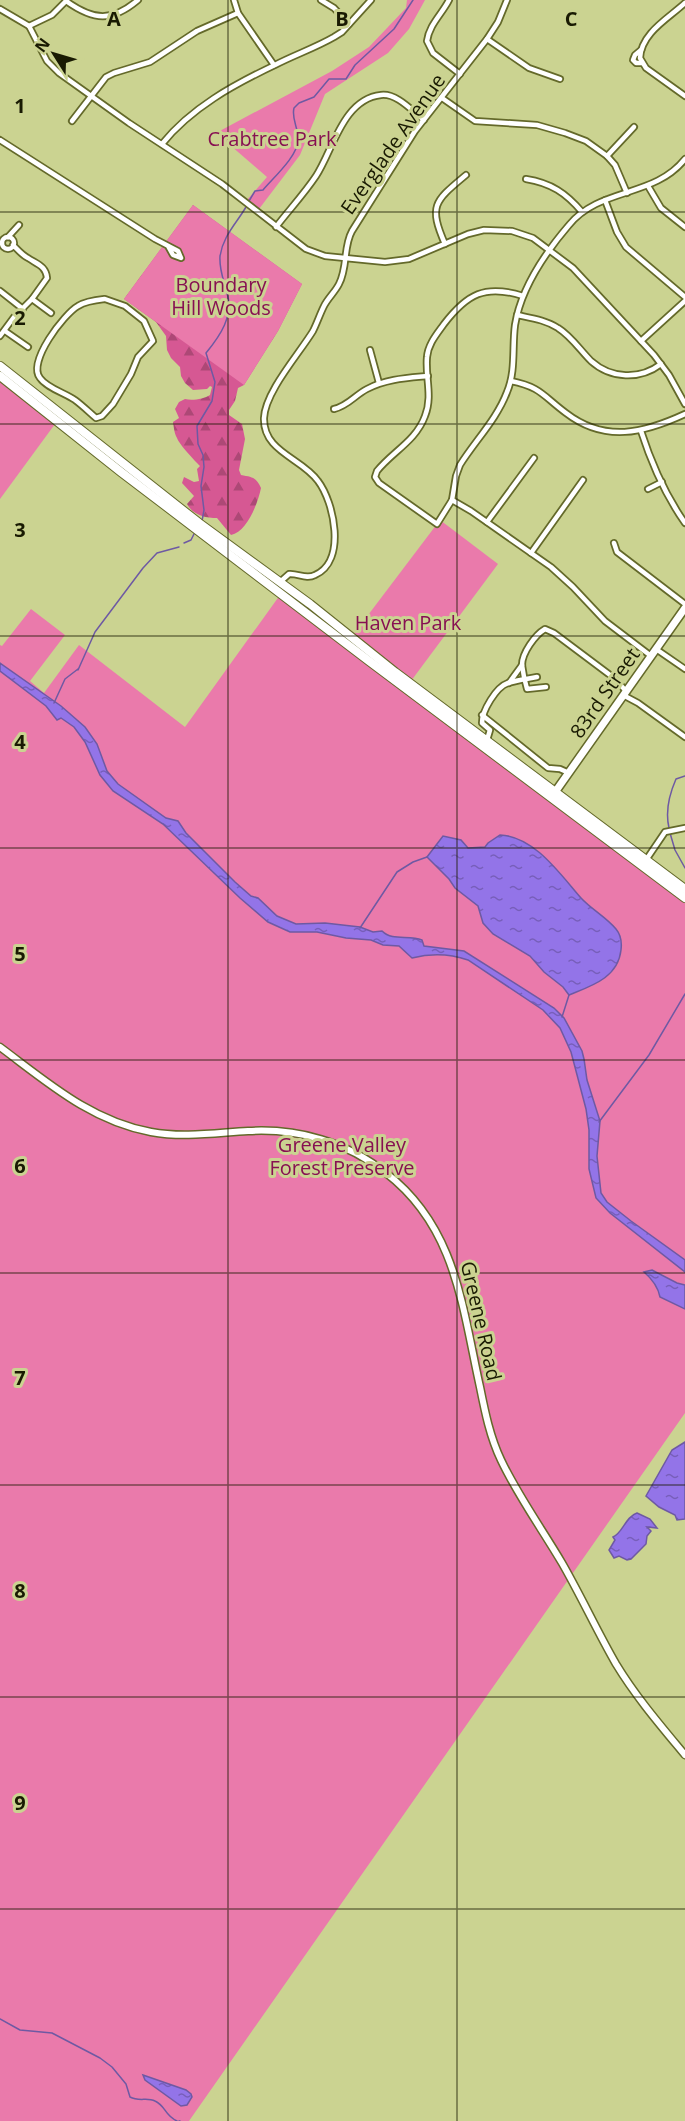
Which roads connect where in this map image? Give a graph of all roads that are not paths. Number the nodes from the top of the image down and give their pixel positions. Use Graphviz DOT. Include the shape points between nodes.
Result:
graph roads {
  1 [pos="138,0"];
  2 [pos="234,0"];
  3 [pos="321,0"];
  4 [pos="372,0"];
  5 [pos="449,0"];
  6 [pos="507,0"];
  7 [pos="67,1"];
  8 [pos="685,3"];
  9 [pos="0,9"];
  10 [pos="238,13"];
  11 [pos="349,24"];
  12 [pos="29,26"];
  13 [pos="487,39"];
  14 [pos="274,65"];
  15 [pos="460,74"];
  16 [pos="560,79"];
  17 [pos="91,96"];
  18 [pos="685,96"];
  19 [pos="442,98"];
  20 [pos="424,120"];
  21 [pos="72,121"];
  22 [pos="634,127"];
  23 [pos="0,140"];
  24 [pos="162,144"];
  25 [pos="607,156"];
  26 [pos="684,161"];
  27 [pos="466,175"];
  28 [pos="526,179"];
  29 [pos="648,186"];
  30 [pos="627,193"];
  31 [pos="605,200"];
  32 [pos="582,212"];
  33 [pos="19,225"];
  34 [pos="276,227"];
  35 [pos="685,227"];
  36 [pos="8,237"];
  37 [pos="1,242"];
  38 [pos="445,244"];
  39 [pos="13,245"];
  40 [pos="168,246"];
  41 [pos="551,251"];
  42 [pos="345,258"];
  43 [pos="0,291"];
  44 [pos="523,296"];
  45 [pos="32,299"];
  46 [pos="685,299"];
  47 [pos="23,309"];
  48 [pos="51,313"];
  49 [pos="517,315"];
  50 [pos="5,331"];
  51 [pos="0,336"];
  52 [pos="641,341"];
  53 [pos="28,348"];
  54 [pos="370,350"];
  55 [pos="661,364"];
  56 [pos="0,366"];
  57 [pos="0,375"];
  58 [pos="428,376"];
  59 [pos="38,377"];
  60 [pos="511,381"];
  61 [pos="44,383"];
  62 [pos="379,383"];
  63 [pos="30,393"];
  64 [pos="685,404"];
  65 [pos="334,409"];
  66 [pos="685,414"];
  67 [pos="641,431"];
  68 [pos="534,458"];
  69 [pos="584,480"];
  70 [pos="662,482"];
  71 [pos="648,489"];
  72 [pos="452,500"];
  73 [pos="487,522"];
  74 [pos="685,523"];
  75 [pos="614,543"];
  76 [pos="531,553"];
  77 [pos="278,585"];
  78 [pos="685,606"];
  79 [pos="683,617"];
  80 [pos="656,649"];
  81 [pos="651,656"];
  82 [pos="522,664"];
  83 [pos="685,669"];
  84 [pos="537,677"];
  85 [pos="525,680"];
  86 [pos="509,683"];
  87 [pos="546,687"];
  88 [pos="625,693"];
  89 [pos="482,715"];
  90 [pos="685,737"];
  91 [pos="487,740"];
  92 [pos="568,773"];
  93 [pos="553,795"];
  94 [pos="685,828"];
  95 [pos="646,860"];
  96 [pos="685,889"];
  97 [pos="685,898"];
  98 [pos="0,1047"];
  99 [pos="685,1755"];
  1 -- 7 [label="street" via="109,16 87,14"];
  2 -- 10 [label="street"];
  3 -- 11 [label="street"];
  4 -- 11 [label="street"];
  5 -- 15 [label="street" via="430,28 427,41 433,53"];
  6 -- 13 [label="street, Everglade Avenue"];
  7 -- 12 [label="street" via="52,15"];
  8 -- 18 [label="street" via="657,28 641,50 641,60 648,70"];
  9 -- 12 [label="street"];
  10 -- 14 [label="street"];
  10 -- 17 [label="street" via="197,32 150,62 110,74"];
  11 -- 14 [label="street" via="327,41"];
  12 -- 17 [label="street" via="52,67"];
  13 -- 15 [label="street, Everglade Avenue"];
  13 -- 16 [label="street" via="529,68"];
  14 -- 24 [label="street" via="190,114"];
  15 -- 19 [label="street, Everglade Avenue"];
  17 -- 21 [label="street"];
  17 -- 24 [label="street"];
  19 -- 20 [label="street, Everglade Avenue"];
  19 -- 25 [label="street" via="475,121 556,130 586,141"];
  20 -- 34 [label="street" via="391,97 380,95 363,103 344,120 318,173"];
  20 -- 42 [label="street, Everglade Avenue" via="352,231"];
  22 -- 25 [label="street"];
  23 -- 40 [label="street"];
  24 -- 34 [label="street"];
  25 -- 30 [label="street"];
  26 -- 29 [label="street"];
  27 -- 38 [label="street" via="443,194 436,208 435,219"];
  28 -- 32 [label="street" via="557,189"];
  29 -- 30 [label="street"];
  29 -- 35 [label="street" via="662,208"];
  30 -- 31 [label="street"];
  31 -- 32 [label="street"];
  31 -- 46 [label="street" via="626,248"];
  32 -- 41 [label="street"];
  33 -- 36 [label="street"];
  34 -- 42 [label="street" via="306,249"];
  36 -- 37 [label="street"];
  36 -- 39 [label="street"];
  37 -- 39 [label="street" via="6,248"];
  38 -- 41 [label="street" via="484,230 504,230 526,235"];
  38 -- 42 [label="street" via="398,261"];
  39 -- 45 [label="street" via="47,274"];
  41 -- 44 [label="street"];
  41 -- 52 [label="street" via="573,268"];
  42 -- 77 [label="street, Everglade Avenue" via="339,283 265,409 264,424 273,443 312,474 325,492 335,536 330,558 321,572 309,577 289,574"];
  43 -- 47 [label="street"];
  44 -- 49 [label="street"];
  44 -- 58 [label="street" via="490,290 461,304 430,345"];
  45 -- 47 [label="street"];
  45 -- 48 [label="street"];
  46 -- 52 [label="street"];
  47 -- 50 [label="street"];
  49 -- 55 [label="street" via="558,327 591,361 612,374 640,375"];
  49 -- 60 [label="street"];
  50 -- 51 [label="street"];
  50 -- 53 [label="street"];
  52 -- 55 [label="street"];
  54 -- 62 [label="street"];
  55 -- 64 [label="street"];
  56 -- 63 [label="main road"];
  57 -- 63 [label="main road"];
  58 -- 62 [label="street"];
  58 -- 72 [label="street" via="429,403 423,422 375,477 437,524"];
  59 -- 61 [label="street"];
  59 -- 61 [label="street" via="40,353 70,311 80,304 115,301 144,321 153,341 138,357 113,404 102,416 96,418"];
  59 -- 63 [label="street"];
  60 -- 67 [label="street" via="536,388 569,416 590,427 613,432"];
  60 -- 72 [label="street" via="502,403 460,465"];
  61 -- 63 [label="street"];
  62 -- 65 [label="street"];
  63 -- 77 [label="main road"];
  66 -- 67 [label="street"];
  67 -- 70 [label="street"];
  68 -- 73 [label="street"];
  69 -- 76 [label="street"];
  70 -- 71 [label="street"];
  70 -- 74 [label="street"];
  72 -- 73 [label="street"];
  73 -- 76 [label="street"];
  75 -- 78 [label="street" via="617,552"];
  76 -- 81 [label="street" via="562,576 605,621"];
  77 -- 91 [label="main road"];
  77 -- 93 [label="main road"];
  78 -- 79 [label="main road, 83rd Street"];
  79 -- 80 [label="main road, 83rd Street"];
  80 -- 81 [label="main road, 83rd Street"];
  80 -- 83 [label="street"];
  81 -- 88 [label="main road, 83rd Street"];
  82 -- 85 [label="street"];
  82 -- 86 [label="street"];
  82 -- 88 [label="street" via="531,643 541,631 549,630 614,678"];
  84 -- 85 [label="street"];
  85 -- 86 [label="street"];
  85 -- 87 [label="street" via="527,689"];
  86 -- 89 [label="street" via="499,689"];
  88 -- 90 [label="street"];
  88 -- 92 [label="main road, 83rd Street"];
  89 -- 91 [label="street" via="482,723 490,730"];
  89 -- 92 [label="street" via="548,768"];
  91 -- 93 [label="main road"];
  92 -- 93 [label="main road, 83rd Street"];
  93 -- 95 [label="main road"];
  93 -- 97 [label="main road"];
  94 -- 95 [label="street" via="665,832"];
  95 -- 96 [label="main road"];
  98 -- 99 [label="street, Greene Road" via="71,1100 116,1122 183,1135 264,1131 307,1135 355,1153 404,1188 430,1220 452,1266 486,1417 501,1460 616,1664"];
}
